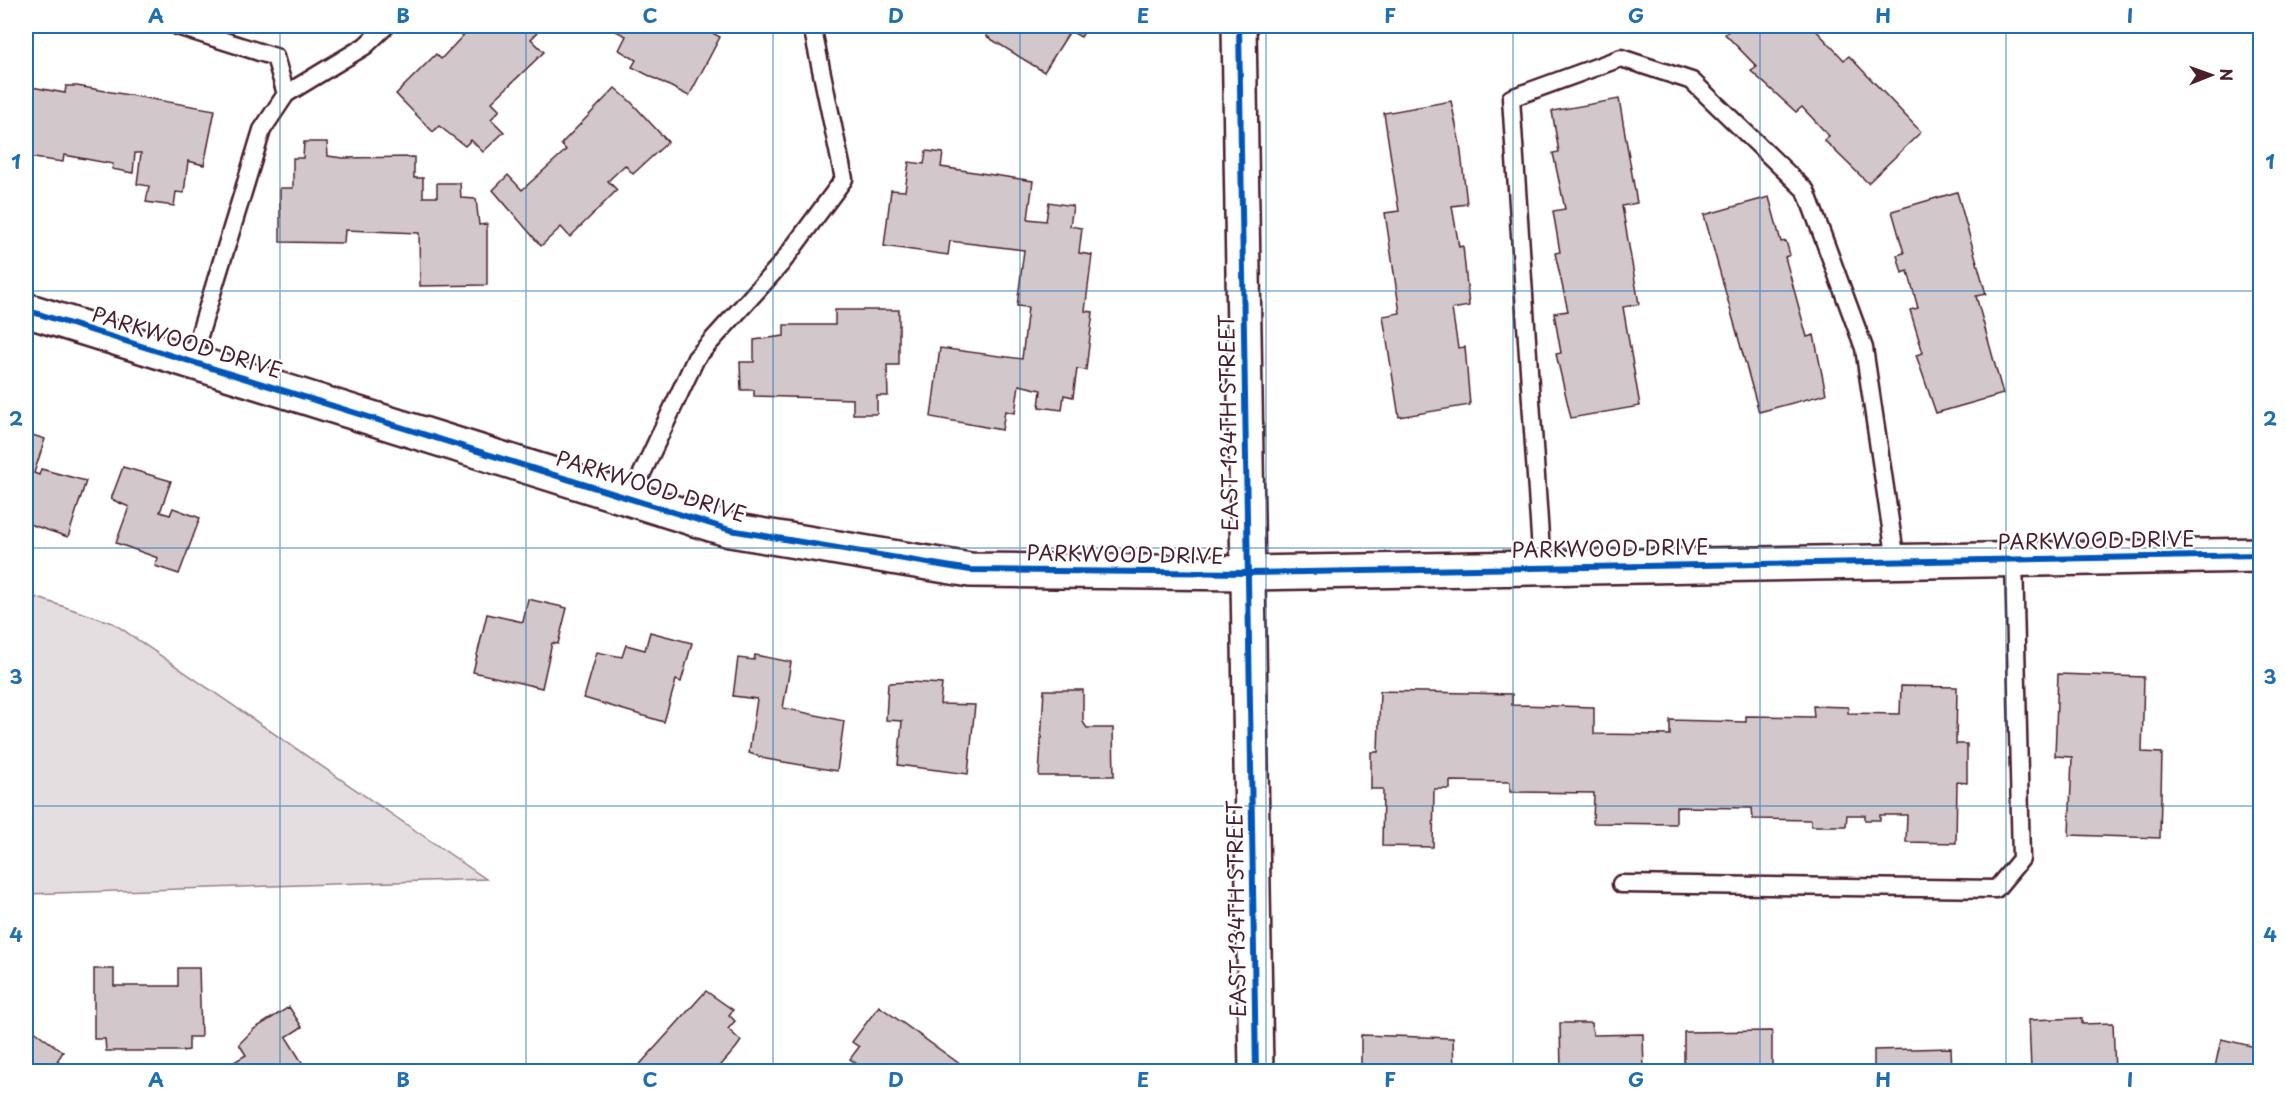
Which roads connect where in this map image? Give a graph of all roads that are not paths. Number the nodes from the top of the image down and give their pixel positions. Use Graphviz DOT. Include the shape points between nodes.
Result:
graph roads {
  1 [pos="177,26"];
  2 [pos="386,26"];
  3 [pos="812,26"];
  4 [pos="1239,26"];
  5 [pos="286,93"];
  6 [pos="26,310"];
  7 [pos="191,362"];
  8 [pos="630,499"];
  9 [pos="2260,555"];
  10 [pos="2014,559"];
  11 [pos="1896,561"];
  12 [pos="1542,567"];
  13 [pos="1248,573"];
  14 [pos="1621,884"];
  15 [pos="1256,1071"];
  1 -- 5 [label="lane" via="275,57"];
  2 -- 5 [label="lane" via="365,46"];
  3 -- 8 [label="lane" via="844,179 782,264 696,358"];
  4 -- 13 [label="street, EAST 134TH STREET"];
  5 -- 7 [label="lane" via="262,130"];
  6 -- 7 [label="street, PARKWOOD DRIVE"];
  7 -- 8 [label="street, PARKWOOD DRIVE"];
  8 -- 13 [label="street, PARKWOOD DRIVE" via="730,531 970,570"];
  9 -- 10 [label="street, PARKWOOD DRIVE"];
  10 -- 11 [label="street, PARKWOOD DRIVE"];
  10 -- 14 [label="lane" via="2021,859 1996,889"];
  11 -- 12 [label="street, PARKWOOD DRIVE"];
  11 -- 12 [label="lane" via="1864,348 1806,190 1692,81 1621,58 1511,98"];
  12 -- 13 [label="street, PARKWOOD DRIVE"];
  13 -- 15 [label="street, EAST 134TH STREET"];
}
